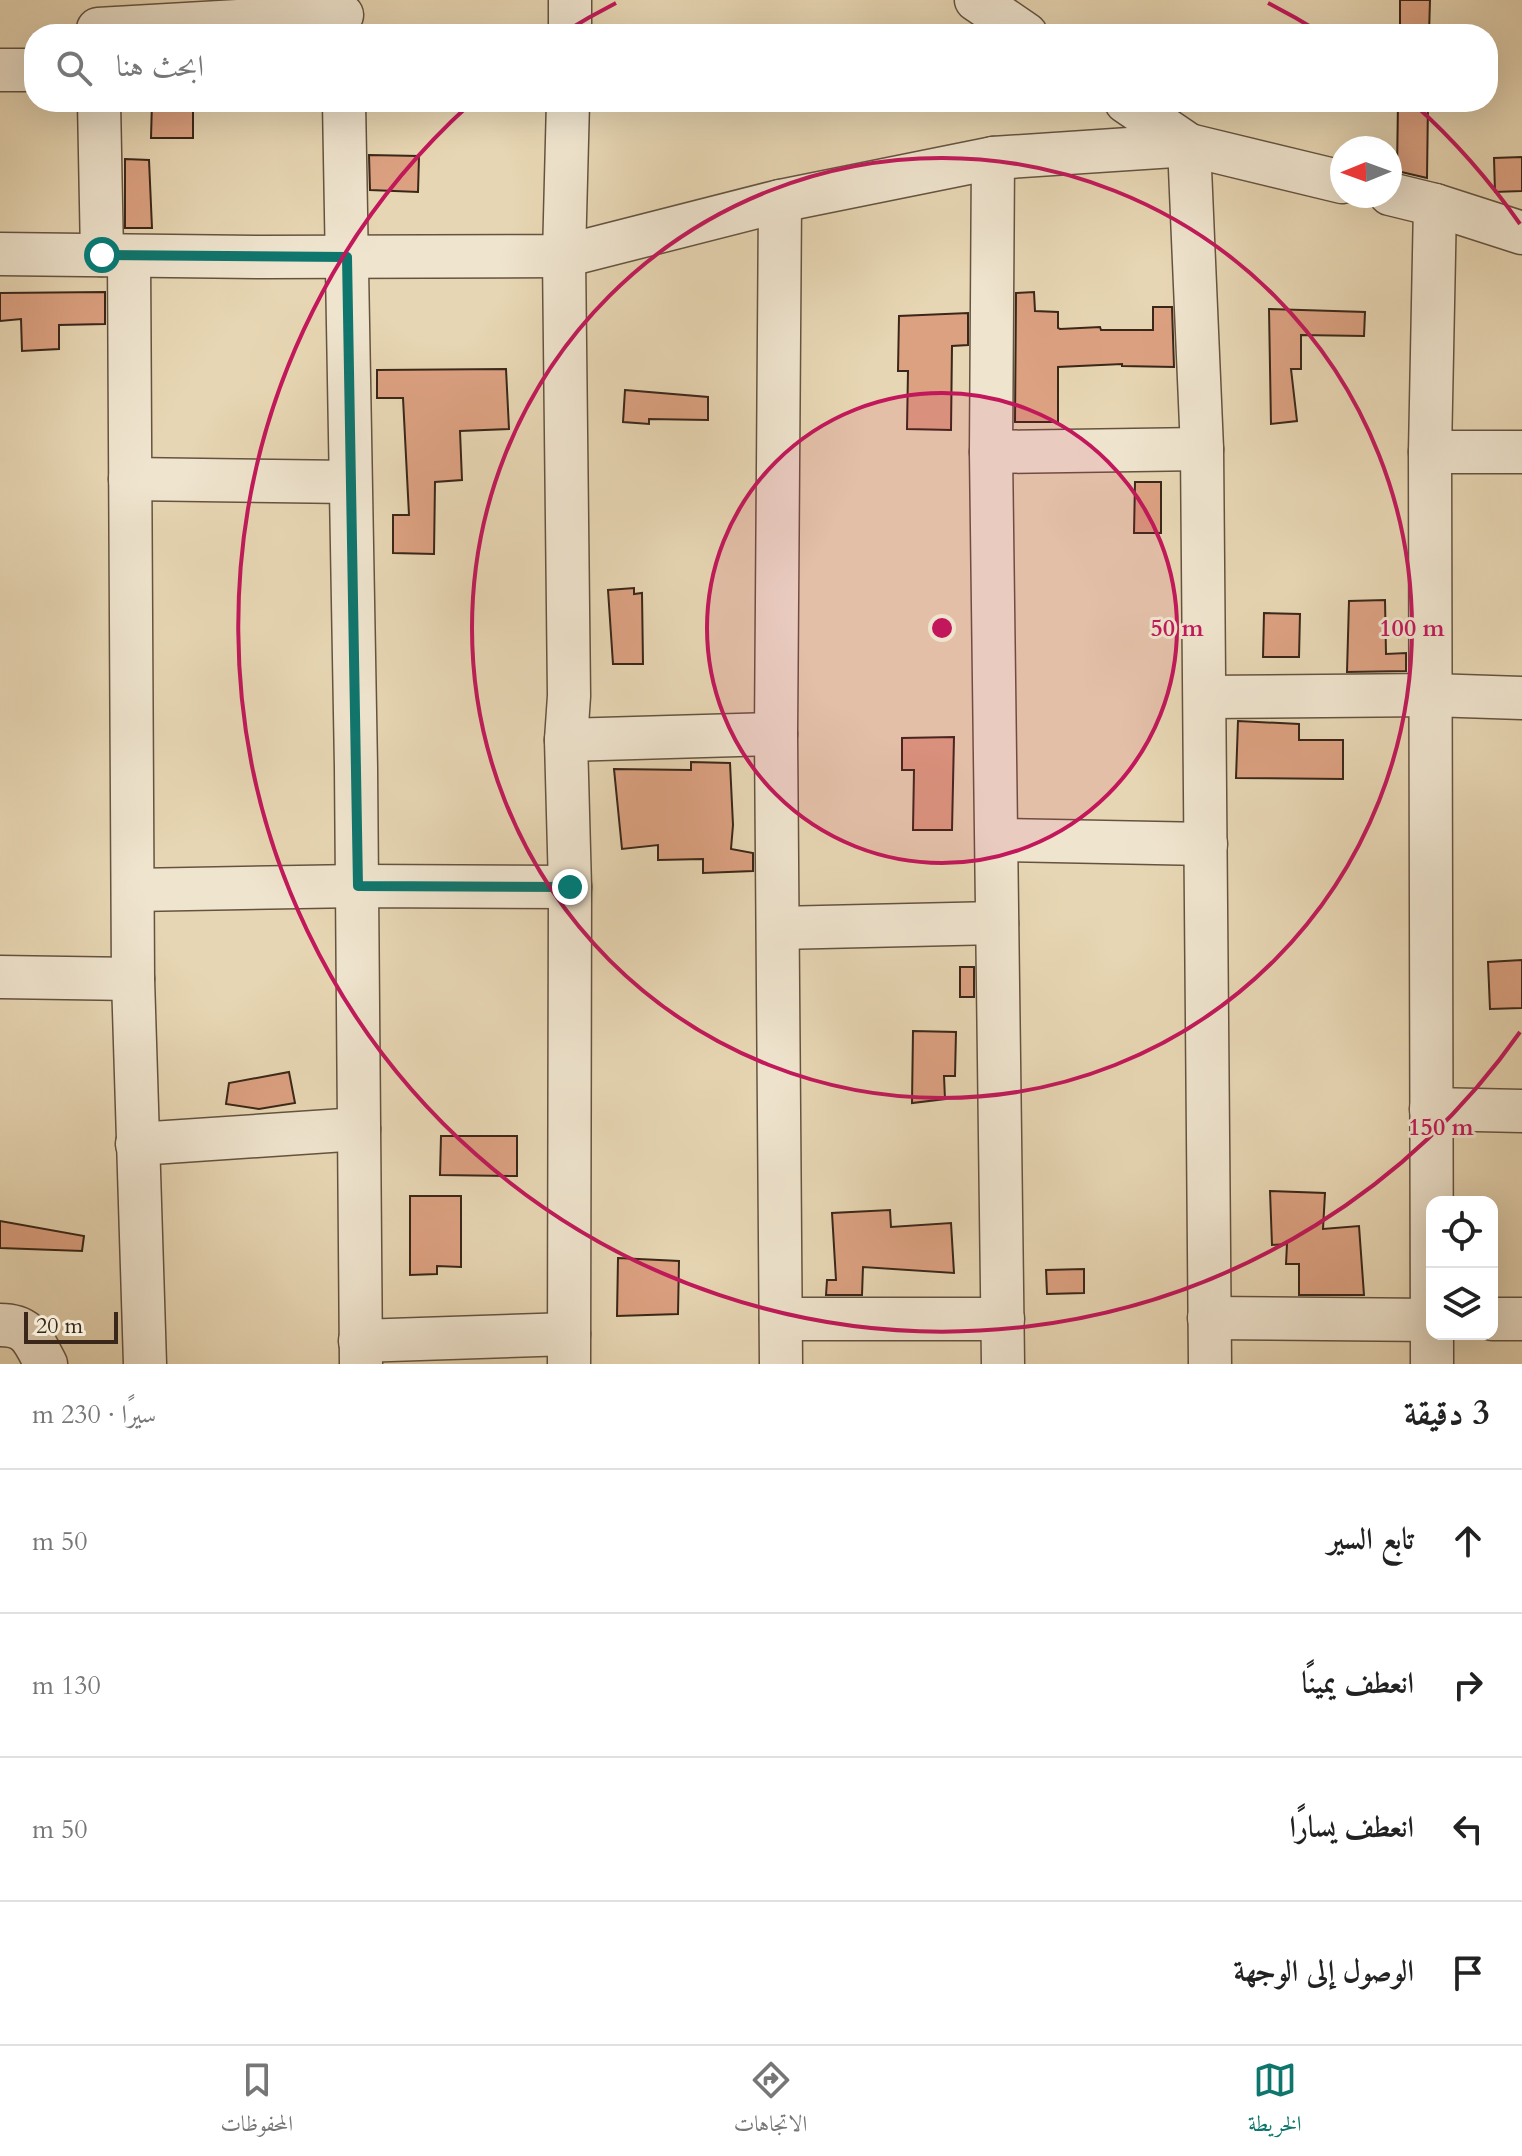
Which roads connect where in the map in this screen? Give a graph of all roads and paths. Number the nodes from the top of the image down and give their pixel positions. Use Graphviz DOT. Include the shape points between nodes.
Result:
graph roads {
  1 [pos="570,0"];
  2 [pos="976,0"];
  3 [pos="342,16"];
  4 [pos="98,21"];
  5 [pos="570,24"];
  6 [pos="1011,24"];
  7 [pos="0,70"];
  8 [pos="24,70"];
  9 [pos="100,112"];
  10 [pos="344,112"];
  11 [pos="568,112"];
  12 [pos="1141,112"];
  13 [pos="1189,145"];
  14 [pos="993,158"];
  15 [pos="1330,179"];
  16 [pos="1402,197"];
  17 [pos="780,201"];
  18 [pos="1435,205"];
  19 [pos="1522,233"];
  20 [pos="0,254"];
  21 [pos="116,255"];
  22 [pos="564,256"];
  23 [pos="347,257"];
  24 [pos="1202,449"];
  25 [pos="991,452"];
  26 [pos="1430,452"];
  27 [pos="1522,452"];
  28 [pos="130,479"];
  29 [pos="350,482"];
  30 [pos="1431,695"];
  31 [pos="1205,697"];
  32 [pos="1522,698"];
  33 [pos="776,734"];
  34 [pos="566,740"];
  35 [pos="997,840"];
  36 [pos="1206,844"];
  37 [pos="358,886"];
  38 [pos="570,887"];
  39 [pos="134,890"];
  40 [pos="997,923"];
  41 [pos="778,928"];
  42 [pos="0,977"];
  43 [pos="133,979"];
  44 [pos="1431,1109"];
  45 [pos="1522,1111"];
  46 [pos="359,1129"];
  47 [pos="137,1144"];
  48 [pos="1432,1268"];
  49 [pos="1209,1318"];
  50 [pos="781,1319"];
  51 [pos="1003,1319"];
  52 [pos="1498,1319"];
  53 [pos="1522,1319"];
  54 [pos="1426,1320"];
  55 [pos="0,1325"];
  56 [pos="1432,1340"];
  57 [pos="569,1349"];
  58 [pos="361,1352"];
  59 [pos="46,1364"];
  60 [pos="145,1364"];
  61 [pos="781,1364"];
  62 [pos="1003,1364"];
  63 [pos="1210,1364"];
  64 [pos="1432,1364"];
  1 -- 5 [label="street"];
  2 -- 6 [label="street"];
  3 -- 4 [label="street"];
  7 -- 8 [label="street"];
  9 -- 21 [label="street"];
  10 -- 23 [label="street"];
  11 -- 22 [label="street"];
  12 -- 13 [label="street"];
  13 -- 14 [label="street"];
  13 -- 15 [label="street"];
  13 -- 24 [label="street"];
  14 -- 17 [label="street"];
  14 -- 25 [label="street"];
  16 -- 18 [label="street"];
  17 -- 22 [label="street"];
  17 -- 33 [label="street"];
  18 -- 19 [label="street"];
  18 -- 26 [label="street"];
  20 -- 21 [label="street"];
  21 -- 23 [label="street"];
  21 -- 28 [label="street"];
  22 -- 23 [label="street"];
  22 -- 34 [label="street"];
  23 -- 29 [label="street"];
  24 -- 25 [label="street"];
  24 -- 31 [label="street"];
  25 -- 35 [label="street"];
  26 -- 27 [label="street"];
  26 -- 30 [label="street"];
  28 -- 29 [label="street"];
  28 -- 39 [label="street"];
  29 -- 37 [label="street"];
  30 -- 31 [label="street"];
  30 -- 32 [label="street"];
  30 -- 44 [label="street"];
  31 -- 36 [label="street"];
  33 -- 34 [label="street"];
  33 -- 41 [label="street"];
  34 -- 38 [label="street"];
  35 -- 36 [label="street"];
  35 -- 40 [label="street"];
  36 -- 49 [label="street"];
  37 -- 38 [label="street"];
  37 -- 39 [label="street"];
  37 -- 46 [label="street"];
  38 -- 57 [label="street"];
  39 -- 43 [label="street"];
  40 -- 41 [label="street"];
  40 -- 51 [label="street"];
  41 -- 50 [label="street"];
  42 -- 43 [label="street"];
  43 -- 47 [label="street"];
  44 -- 45 [label="street"];
  44 -- 48 [label="street"];
  46 -- 47 [label="street"];
  46 -- 58 [label="street"];
  47 -- 60 [label="street"];
  49 -- 54 [label="street"];
  49 -- 63 [label="street"];
  50 -- 51 [label="street"];
  50 -- 61 [label="street"];
  51 -- 62 [label="street"];
  52 -- 53 [label="street"];
  55 -- 59 [label="street" via="22,1327"];
  56 -- 64 [label="street"];
  57 -- 58 [label="street"];
}
